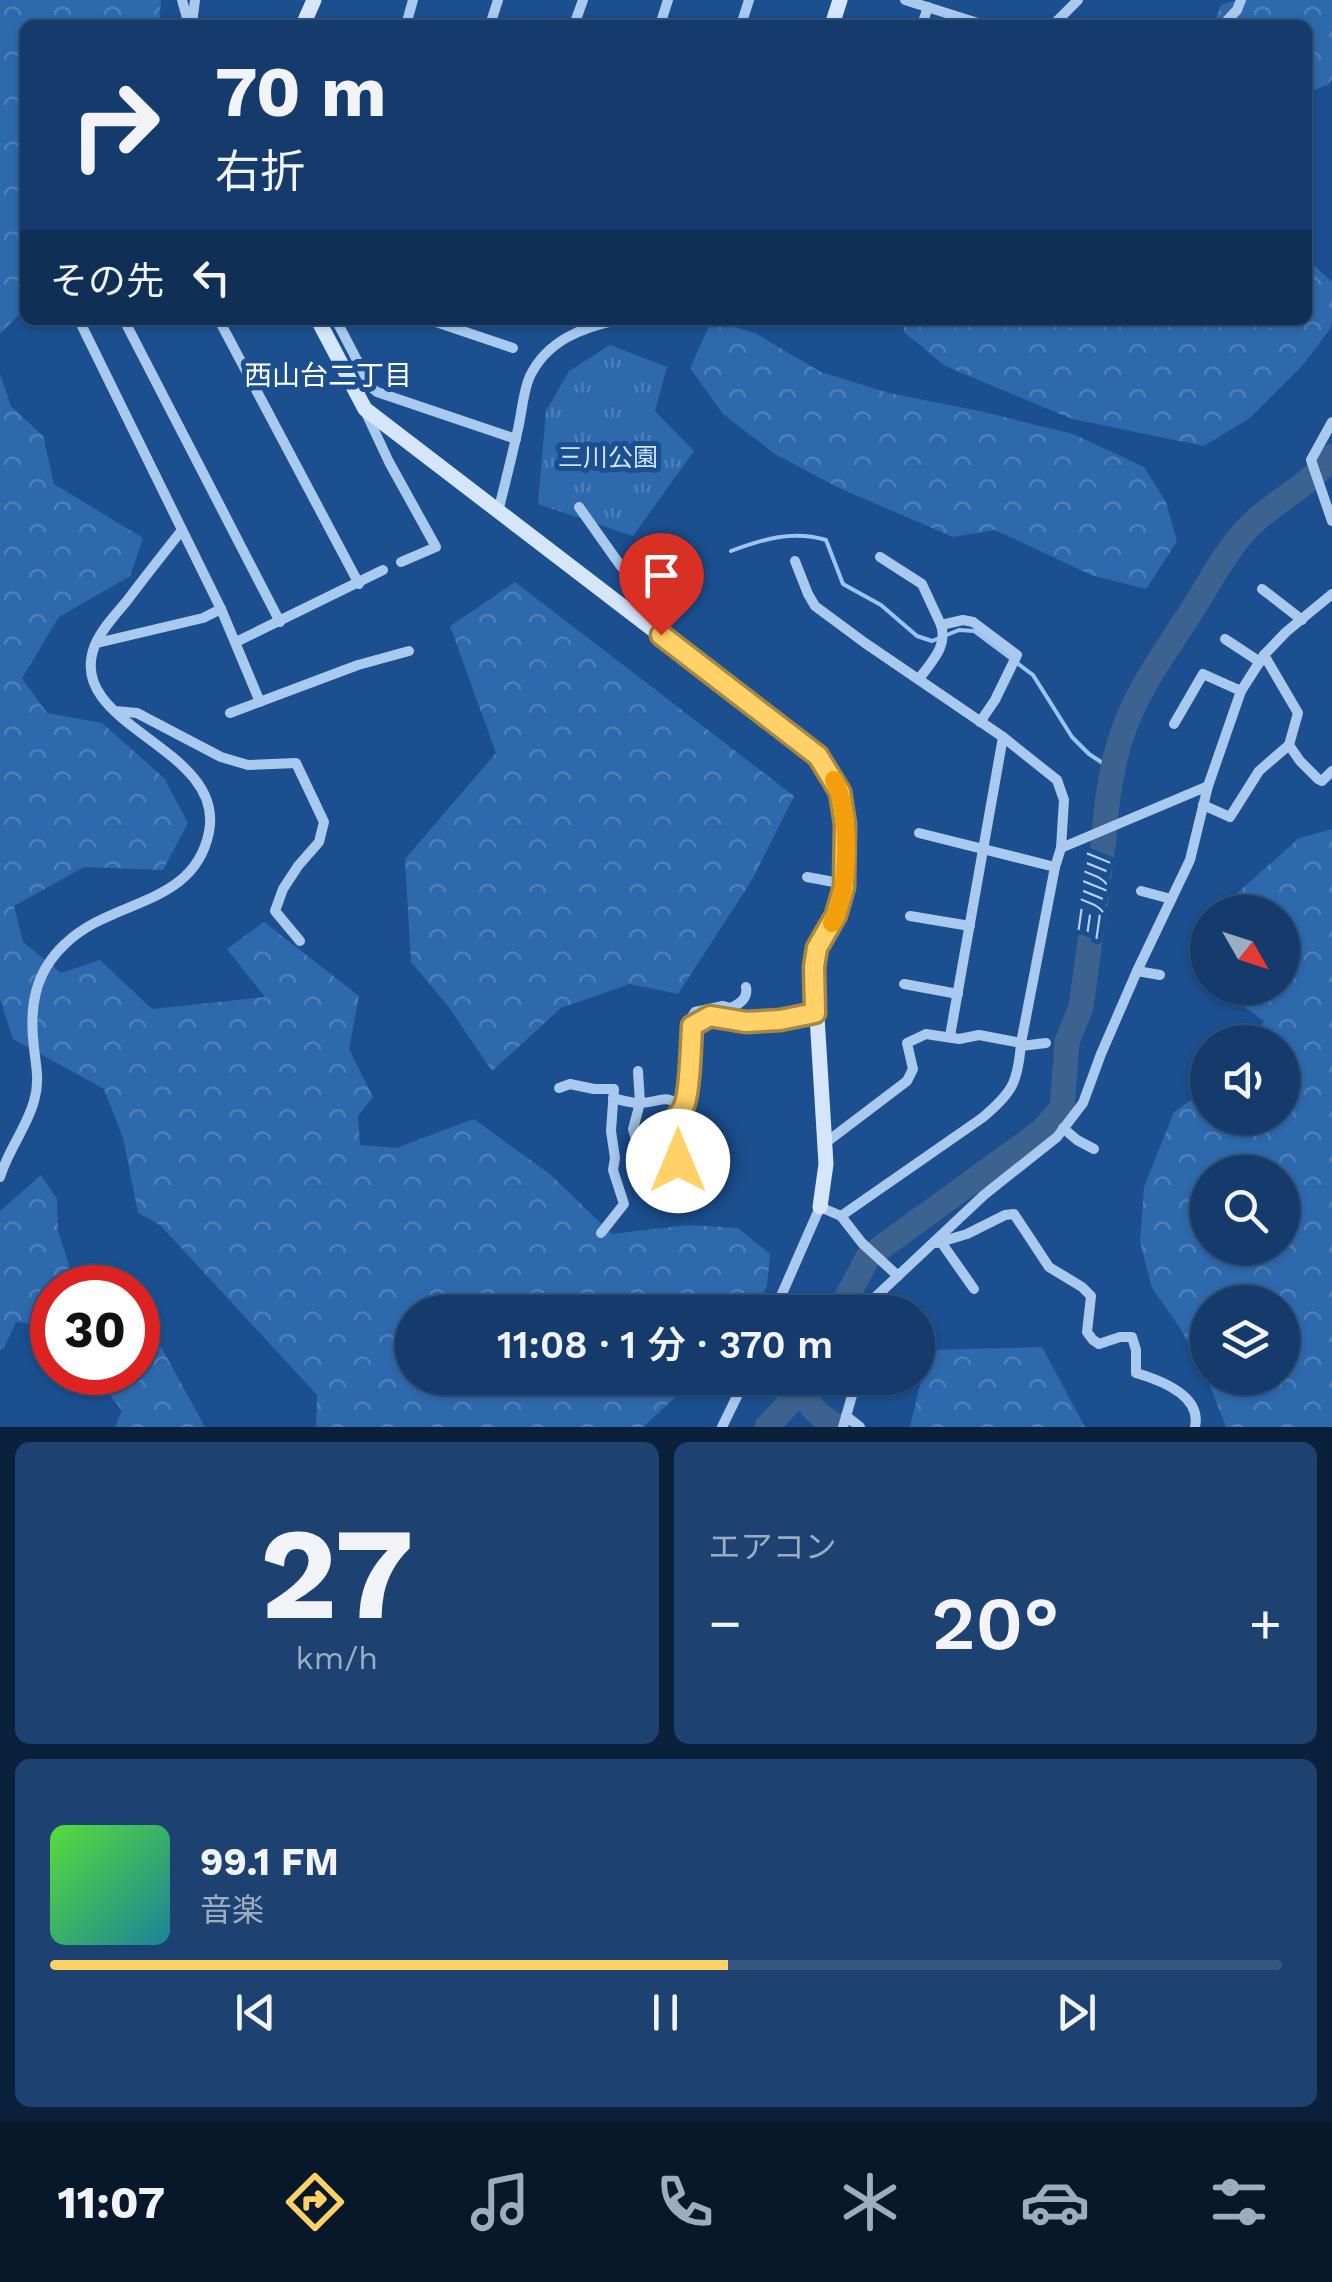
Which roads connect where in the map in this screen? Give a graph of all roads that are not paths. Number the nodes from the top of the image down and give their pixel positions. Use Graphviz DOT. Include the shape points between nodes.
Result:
graph roads {
  1 [pos="904,0"];
  2 [pos="1078,0"];
  3 [pos="928,7"];
  4 [pos="924,20"];
  5 [pos="968,20"];
  6 [pos="1058,20"];
  7 [pos="81,325"];
  8 [pos="127,325"];
  9 [pos="222,325"];
  10 [pos="321,325"];
  11 [pos="339,325"];
  12 [pos="445,325"];
  13 [pos="597,325"];
  14 [pos="513,348"];
  15 [pos="364,409"];
  16 [pos="1332,422"];
  17 [pos="516,439"];
  18 [pos="1329,505"];
  19 [pos="579,507"];
  20 [pos="498,512"];
  21 [pos="1332,522"];
  22 [pos="182,530"];
  23 [pos="880,558"];
  24 [pos="796,561"];
  25 [pos="400,562"];
  26 [pos="383,570"];
  27 [pos="359,584"];
  28 [pos="1262,588"];
  29 [pos="1332,594"];
  30 [pos="221,608"];
  31 [pos="1302,620"];
  32 [pos="280,622"];
  33 [pos="942,629"];
  34 [pos="661,635"];
  35 [pos="1225,639"];
  36 [pos="236,642"];
  37 [pos="96,644"];
  38 [pos="409,651"];
  39 [pos="1262,659"];
  40 [pos="919,679"];
  41 [pos="1241,691"];
  42 [pos="260,702"];
  43 [pos="114,712"];
  44 [pos="230,714"];
  45 [pos="980,722"];
  46 [pos="1174,724"];
  47 [pos="1004,737"];
  48 [pos="1289,745"];
  49 [pos="1332,770"];
  50 [pos="1208,786"];
  51 [pos="1203,805"];
  52 [pos="919,834"];
  53 [pos="985,848"];
  54 [pos="1060,848"];
  55 [pos="1055,867"];
  56 [pos="806,877"];
  57 [pos="844,884"];
  58 [pos="1141,891"];
  59 [pos="1172,899"];
  60 [pos="910,916"];
  61 [pos="970,926"];
  62 [pos="300,941"];
  63 [pos="1137,972"];
  64 [pos="1160,975"];
  65 [pos="904,984"];
  66 [pos="746,987"];
  67 [pos="958,994"];
  68 [pos="815,1013"];
  69 [pos="692,1026"];
  70 [pos="950,1036"];
  71 [pos="1046,1043"];
  72 [pos="1021,1044"];
  73 [pos="638,1071"];
  74 [pos="559,1088"];
  75 [pos="613,1098"];
  76 [pos="640,1103"];
  77 [pos="683,1110"];
  78 [pos="1063,1128"];
  79 [pos="636,1140"];
  80 [pos="824,1144"];
  81 [pos="1094,1149"];
  82 [pos="0,1177"];
  83 [pos="684,1185"];
  84 [pos="820,1206"];
  85 [pos="841,1216"];
  86 [pos="602,1233"];
  87 [pos="936,1243"];
  88 [pos="898,1276"];
  89 [pos="974,1289"];
  90 [pos="781,1295"];
  91 [pos="880,1295"];
  92 [pos="738,1395"];
  93 [pos="852,1395"];
  94 [pos="845,1421"];
  95 [pos="722,1427"];
  96 [pos="860,1427"];
  97 [pos="1194,1427"];
  1 -- 3 [label="street"];
  2 -- 6 [label="street"];
  3 -- 4 [label="street"];
  3 -- 5 [label="street"];
  7 -- 22 [label="street"];
  8 -- 32 [label="street"];
  9 -- 27 [label="street"];
  10 -- 15 [label="street"];
  11 -- 17 [label="street" via="377,392"];
  12 -- 14 [label="street"];
  13 -- 17 [label="street" via="541,358 529,378"];
  15 -- 20 [label="street"];
  15 -- 25 [label="street" via="436,547"];
  16 -- 18 [label="street" via="1311,460"];
  17 -- 20 [label="street"];
  18 -- 21 [label="street"];
  19 -- 34 [label="street" via="663,616"];
  20 -- 34 [label="street"];
  22 -- 30 [label="street"];
  22 -- 37 [label="street"];
  23 -- 33 [label="street" via="922,584"];
  24 -- 40 [label="street" via="816,606"];
  26 -- 27 [label="street"];
  27 -- 32 [label="street"];
  28 -- 31 [label="street"];
  29 -- 31 [label="street"];
  30 -- 36 [label="street"];
  30 -- 37 [label="street"];
  31 -- 39 [label="street"];
  32 -- 36 [label="street"];
  33 -- 40 [label="street" via="942,647"];
  33 -- 45 [label="street" via="972,622 1017,655"];
  34 -- 57 [label="street" via="818,756 840,792"];
  35 -- 39 [label="street"];
  36 -- 42 [label="street"];
  37 -- 43 [label="street" via="94,681"];
  38 -- 42 [label="street"];
  39 -- 41 [label="street"];
  39 -- 48 [label="street" via="1298,714"];
  40 -- 45 [label="street"];
  41 -- 46 [label="street" via="1204,674"];
  41 -- 50 [label="street"];
  42 -- 44 [label="street"];
  43 -- 62 [label="street" via="137,714 248,765 296,763 324,822 319,842 290,878 275,911"];
  43 -- 82 [label="street" via="198,781 209,814 207,838 184,880 86,928 64,944 35,986 31,1016 39,1076"];
  45 -- 47 [label="street"];
  47 -- 53 [label="street"];
  47 -- 54 [label="street" via="1056,780 1064,800"];
  48 -- 49 [label="street" via="1318,779"];
  48 -- 51 [label="street" via="1259,771 1230,817"];
  50 -- 51 [label="street"];
  50 -- 54 [label="street"];
  51 -- 59 [label="street"];
  52 -- 53 [label="street"];
  53 -- 55 [label="street"];
  53 -- 61 [label="street"];
  54 -- 55 [label="street"];
  55 -- 72 [label="street"];
  56 -- 57 [label="street"];
  57 -- 68 [label="street" via="817,948"];
  58 -- 59 [label="street"];
  59 -- 63 [label="street"];
  60 -- 61 [label="street"];
  61 -- 67 [label="street"];
  63 -- 64 [label="street"];
  63 -- 78 [label="street" via="1083,1103"];
  65 -- 67 [label="street"];
  66 -- 69 [label="street" via="740,1004 695,1012"];
  67 -- 70 [label="street"];
  68 -- 69 [label="street" via="746,1022 710,1016"];
  68 -- 80 [label="street"];
  69 -- 77 [label="street"];
  70 -- 72 [label="street" via="979,1034"];
  70 -- 80 [label="street" via="926,1034 907,1043 913,1069 906,1081"];
  71 -- 72 [label="street"];
  72 -- 85 [label="street" via="1012,1089 1003,1100"];
  73 -- 76 [label="street"];
  74 -- 75 [label="street" via="614,1090"];
  75 -- 76 [label="street"];
  75 -- 86 [label="street" via="613,1170 624,1204"];
  76 -- 77 [label="street" via="668,1098"];
  76 -- 79 [label="street"];
  77 -- 83 [label="street" via="672,1134"];
  78 -- 81 [label="street"];
  78 -- 87 [label="street"];
  80 -- 84 [label="street"];
  84 -- 85 [label="street"];
  84 -- 90 [label="street"];
  85 -- 88 [label="street"];
  87 -- 88 [label="street"];
  87 -- 89 [label="street"];
  87 -- 97 [label="street" via="1014,1214 1049,1267 1091,1296 1087,1332 1093,1340 1132,1337 1136,1373 1172,1386 1194,1408"];
  88 -- 91 [label="street"];
  92 -- 95 [label="street"];
  93 -- 94 [label="street"];
  94 -- 96 [label="street"];
}
